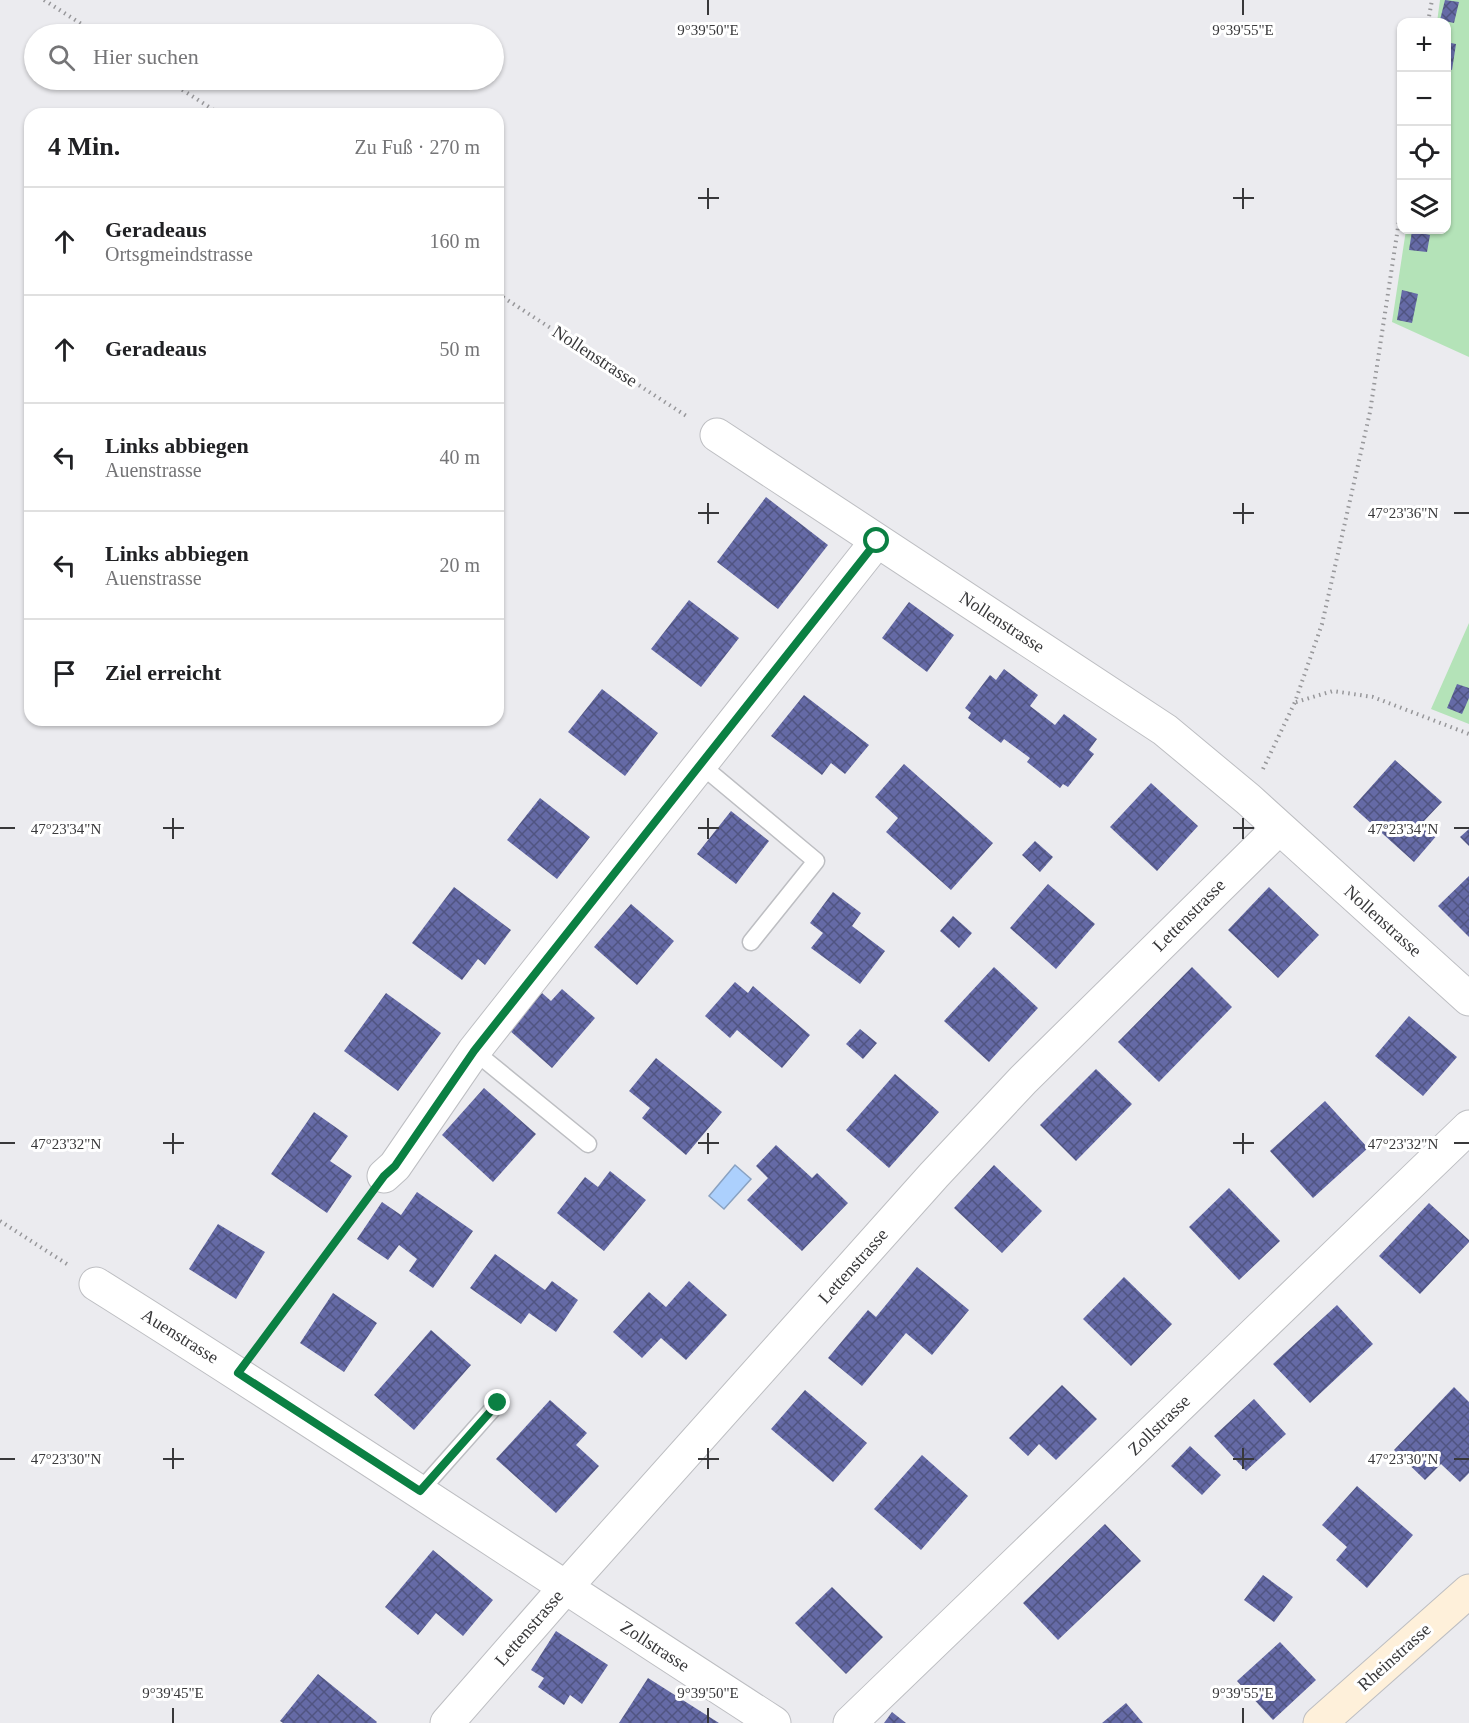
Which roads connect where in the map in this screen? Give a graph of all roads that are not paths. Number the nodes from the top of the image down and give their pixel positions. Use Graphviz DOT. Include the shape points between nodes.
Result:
graph roads {
  1 [pos="717,435"];
  2 [pos="877,541"];
  3 [pos="701,765"];
  4 [pos="1280,828"];
  5 [pos="751,942"];
  6 [pos="1469,999"];
  7 [pos="474,1051"];
  8 [pos="1469,1127"];
  9 [pos="588,1144"];
  10 [pos="384,1176"];
  11 [pos="96,1284"];
  12 [pos="498,1403"];
  13 [pos="420,1491"];
  14 [pos="565,1588"];
  15 [pos="1469,1591"];
  16 [pos="447,1723"];
  17 [pos="774,1723"];
  18 [pos="850,1723"];
  19 [pos="1320,1723"];
  1 -- 2 [label="street, Nollenstrasse"];
  2 -- 3 [label="street"];
  2 -- 4 [label="street, Nollenstrasse" via="1166,730"];
  3 -- 5 [label="lane" via="816,861"];
  3 -- 7 [label="street"];
  4 -- 6 [label="street, Nollenstrasse"];
  4 -- 14 [label="street, Lettenstrasse" via="1023,1080"];
  7 -- 9 [label="lane"];
  7 -- 10 [label="street" via="395,1166"];
  8 -- 18 [label="street, Zollstrasse"];
  11 -- 13 [label="street, Auenstrasse"];
  12 -- 13 [label="lane"];
  13 -- 14 [label="street, Auenstrasse"];
  14 -- 16 [label="street, Lettenstrasse"];
  14 -- 17 [label="street, Zollstrasse"];
  15 -- 19 [label="main road, Rheinstrasse"];
}
